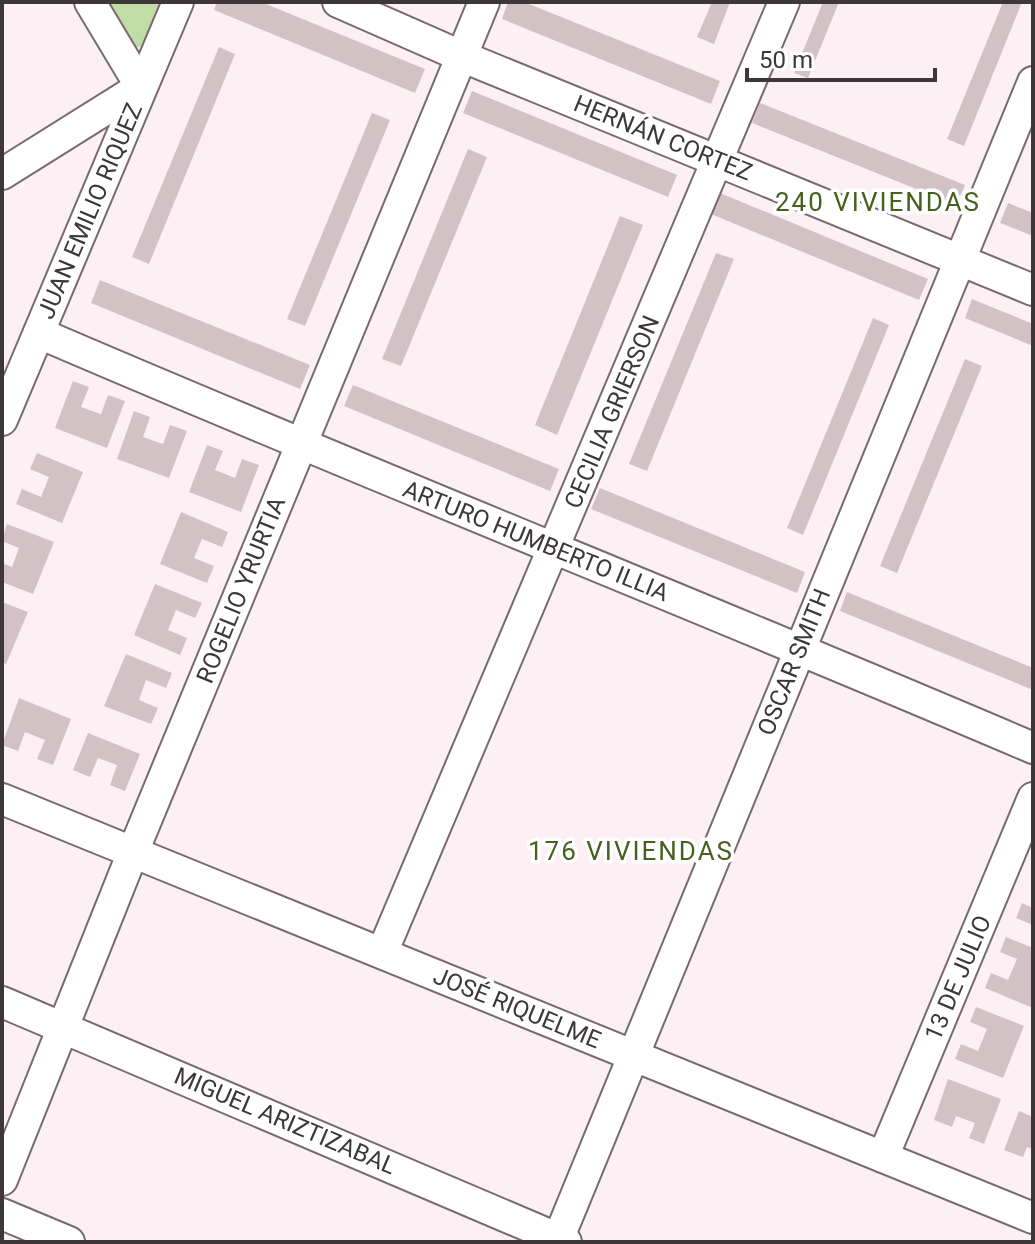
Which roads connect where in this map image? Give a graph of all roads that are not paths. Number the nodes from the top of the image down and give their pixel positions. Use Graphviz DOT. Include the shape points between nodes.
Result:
graph roads {
  1 [pos="90,2"];
  2 [pos="178,2"];
  3 [pos="338,2"];
  4 [pos="484,2"];
  5 [pos="784,2"];
  6 [pos="461,56"];
  7 [pos="1033,82"];
  8 [pos="141,87"];
  9 [pos="719,160"];
  10 [pos="2,174"];
  11 [pos="958,260"];
  12 [pos="1033,290"];
  13 [pos="39,333"];
  14 [pos="2,420"];
  15 [pos="301,446"];
  16 [pos="554,549"];
  17 [pos="800,648"];
  18 [pos="1033,748"];
  19 [pos="1033,798"];
  20 [pos="2,799"];
  21 [pos="133,852"];
  22 [pos="382,953"];
  23 [pos="2,1002"];
  24 [pos="64,1026"];
  25 [pos="631,1055"];
  26 [pos="883,1157"];
  27 [pos="2,1180"];
  28 [pos="2,1214"];
  29 [pos="1033,1218"];
  30 [pos="560,1241"];
  31 [pos="69,1242"];
  1 -- 8 [label="street"];
  2 -- 8 [label="street, JUAN EMILIO RIQUEZ"];
  3 -- 6 [label="street, HERNÁN CORTEZ"];
  4 -- 6 [label="street, ROGELIO YRURTIA"];
  5 -- 9 [label="street, CECILIA GRIERSON"];
  6 -- 9 [label="street, HERNÁN CORTEZ"];
  6 -- 15 [label="street, ROGELIO YRURTIA"];
  7 -- 11 [label="street, OSCAR SMITH"];
  8 -- 10 [label="street"];
  8 -- 13 [label="street, JUAN EMILIO RIQUEZ"];
  9 -- 11 [label="street, HERNÁN CORTEZ"];
  9 -- 16 [label="street, CECILIA GRIERSON"];
  11 -- 12 [label="street, HERNÁN CORTEZ"];
  11 -- 17 [label="street, OSCAR SMITH"];
  13 -- 14 [label="street, JUAN EMILIO RIQUEZ"];
  13 -- 15 [label="street, ARTURO HUMBERTO ILLIA"];
  15 -- 16 [label="street, ARTURO HUMBERTO ILLIA"];
  15 -- 21 [label="street, ROGELIO YRURTIA"];
  16 -- 17 [label="street, ARTURO HUMBERTO ILLIA"];
  16 -- 22 [label="street, CECILIA GRIERSON"];
  17 -- 18 [label="street, ARTURO HUMBERTO ILLIA"];
  17 -- 25 [label="street, OSCAR SMITH"];
  19 -- 26 [label="street, 13 DE JULIO"];
  20 -- 21 [label="street, JOSÉ RIQUELME"];
  21 -- 22 [label="street, JOSÉ RIQUELME"];
  21 -- 24 [label="street, ROGELIO YRURTIA"];
  22 -- 25 [label="street, JOSÉ RIQUELME"];
  23 -- 24 [label="street, MIGUEL ARIZTIZABAL"];
  24 -- 27 [label="street, ROGELIO YRURTIA"];
  24 -- 30 [label="street, MIGUEL ARIZTIZABAL"];
  25 -- 26 [label="street, JOSÉ RIQUELME"];
  25 -- 30 [label="street, OSCAR SMITH"];
  26 -- 29 [label="street, JOSÉ RIQUELME"];
  28 -- 31 [label="street"];
}
